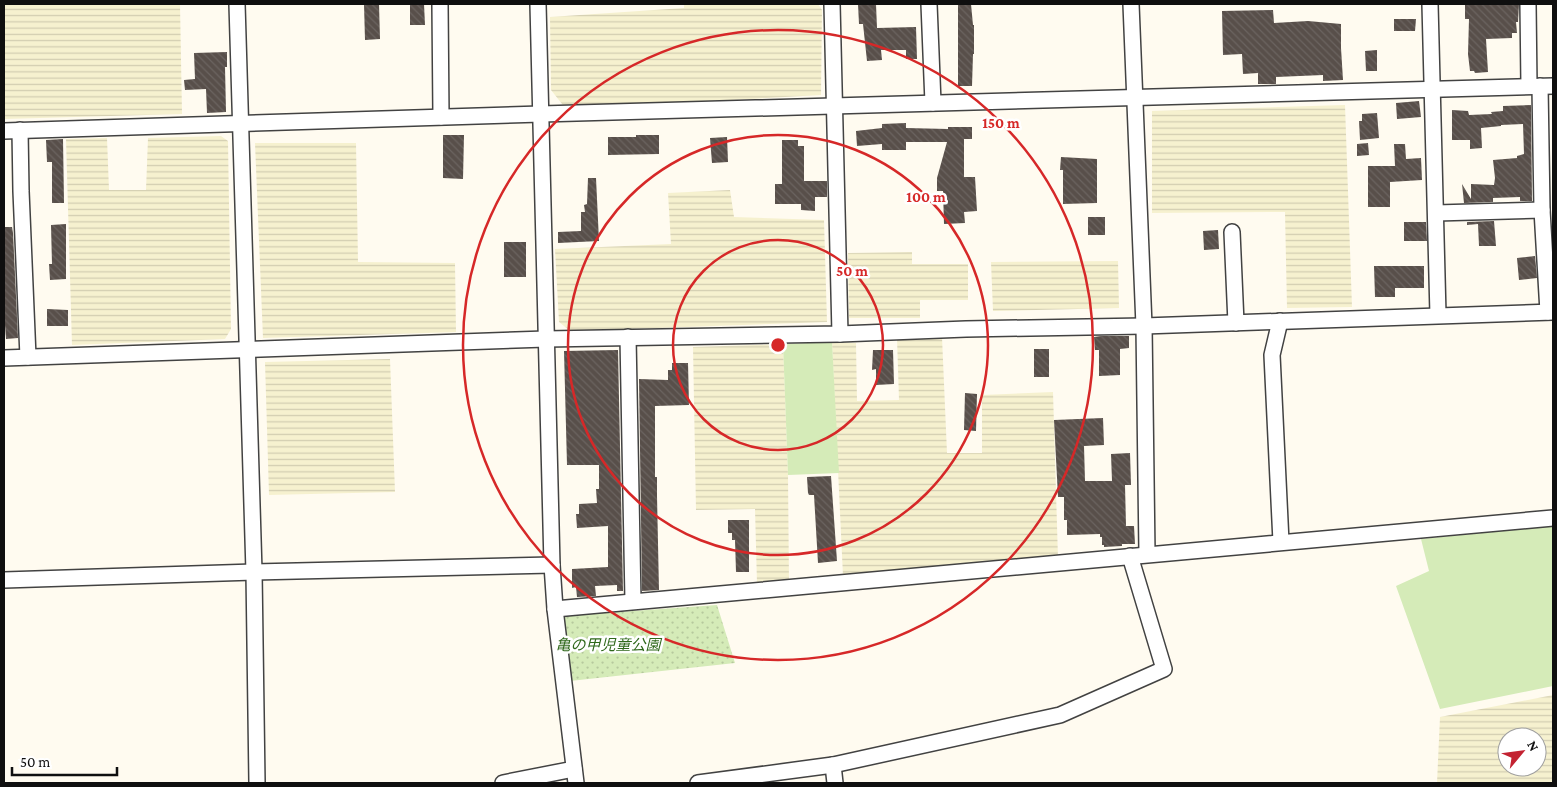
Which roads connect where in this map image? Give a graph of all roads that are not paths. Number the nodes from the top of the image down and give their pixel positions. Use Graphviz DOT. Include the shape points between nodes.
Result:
graph roads {
  1 [pos="237,4"];
  2 [pos="440,4"];
  3 [pos="538,4"];
  4 [pos="832,4"];
  5 [pos="929,4"];
  6 [pos="1131,4"];
  7 [pos="1430,4"];
  8 [pos="1528,4"];
  9 [pos="1541,86"];
  10 [pos="1432,89"];
  11 [pos="1135,98"];
  12 [pos="933,103"];
  13 [pos="835,106"];
  14 [pos="541,114"];
  15 [pos="441,117"];
  16 [pos="241,124"];
  17 [pos="20,130"];
  18 [pos="4,131"];
  19 [pos="1542,210"];
  20 [pos="1436,213"];
  21 [pos="1232,232"];
  22 [pos="1551,312"];
  23 [pos="1438,315"];
  24 [pos="1280,321"];
  25 [pos="1236,323"];
  26 [pos="1144,326"];
  27 [pos="840,334"];
  28 [pos="628,337"];
  29 [pos="546,339"];
  30 [pos="247,351"];
  31 [pos="28,357"];
  32 [pos="4,358"];
  33 [pos="1553,518"];
  34 [pos="1281,542"];
  35 [pos="1147,554"];
  36 [pos="1130,556"];
  37 [pos="552,565"];
  38 [pos="254,572"];
  39 [pos="4,580"];
  40 [pos="634,601"];
  41 [pos="555,609"];
  42 [pos="832,765"];
  43 [pos="575,776"];
  44 [pos="731,781"];
  45 [pos="257,783"];
  46 [pos="503,783"];
  47 [pos="698,783"];
  48 [pos="835,783"];
  1 -- 16 [label="street"];
  2 -- 15 [label="street"];
  3 -- 14 [label="street"];
  4 -- 13 [label="street"];
  5 -- 12 [label="street"];
  6 -- 11 [label="street"];
  7 -- 10 [label="street"];
  8 -- 9 [label="street"];
  9 -- 10 [label="street"];
  9 -- 19 [label="street"];
  10 -- 11 [label="street"];
  10 -- 20 [label="street"];
  11 -- 12 [label="street"];
  11 -- 26 [label="street"];
  12 -- 13 [label="street"];
  13 -- 14 [label="street"];
  13 -- 27 [label="street"];
  14 -- 15 [label="street"];
  14 -- 29 [label="street"];
  15 -- 16 [label="street"];
  16 -- 17 [label="street"];
  16 -- 30 [label="street"];
  17 -- 18 [label="street"];
  17 -- 31 [label="street"];
  19 -- 20 [label="street"];
  19 -- 22 [label="street"];
  20 -- 23 [label="street"];
  21 -- 25 [label="street"];
  22 -- 23 [label="street"];
  23 -- 24 [label="street"];
  24 -- 25 [label="street"];
  24 -- 34 [label="street" via="1272,355"];
  25 -- 26 [label="street"];
  26 -- 27 [label="street" via="966,328"];
  26 -- 35 [label="street"];
  27 -- 28 [label="street"];
  28 -- 29 [label="street"];
  28 -- 40 [label="street"];
  29 -- 30 [label="street"];
  29 -- 37 [label="street"];
  30 -- 31 [label="street"];
  30 -- 38 [label="street"];
  31 -- 32 [label="street"];
  33 -- 34 [label="street"];
  34 -- 35 [label="street"];
  35 -- 36 [label="street"];
  36 -- 40 [label="street"];
  36 -- 42 [label="street" via="1164,669 1060,715"];
  37 -- 38 [label="street"];
  37 -- 41 [label="street"];
  38 -- 39 [label="street"];
  38 -- 45 [label="street"];
  40 -- 41 [label="street"];
  41 -- 43 [label="street"];
  42 -- 44 [label="street"];
  42 -- 48 [label="street"];
  43 -- 46 [label="street"];
  44 -- 47 [label="street"];
}
